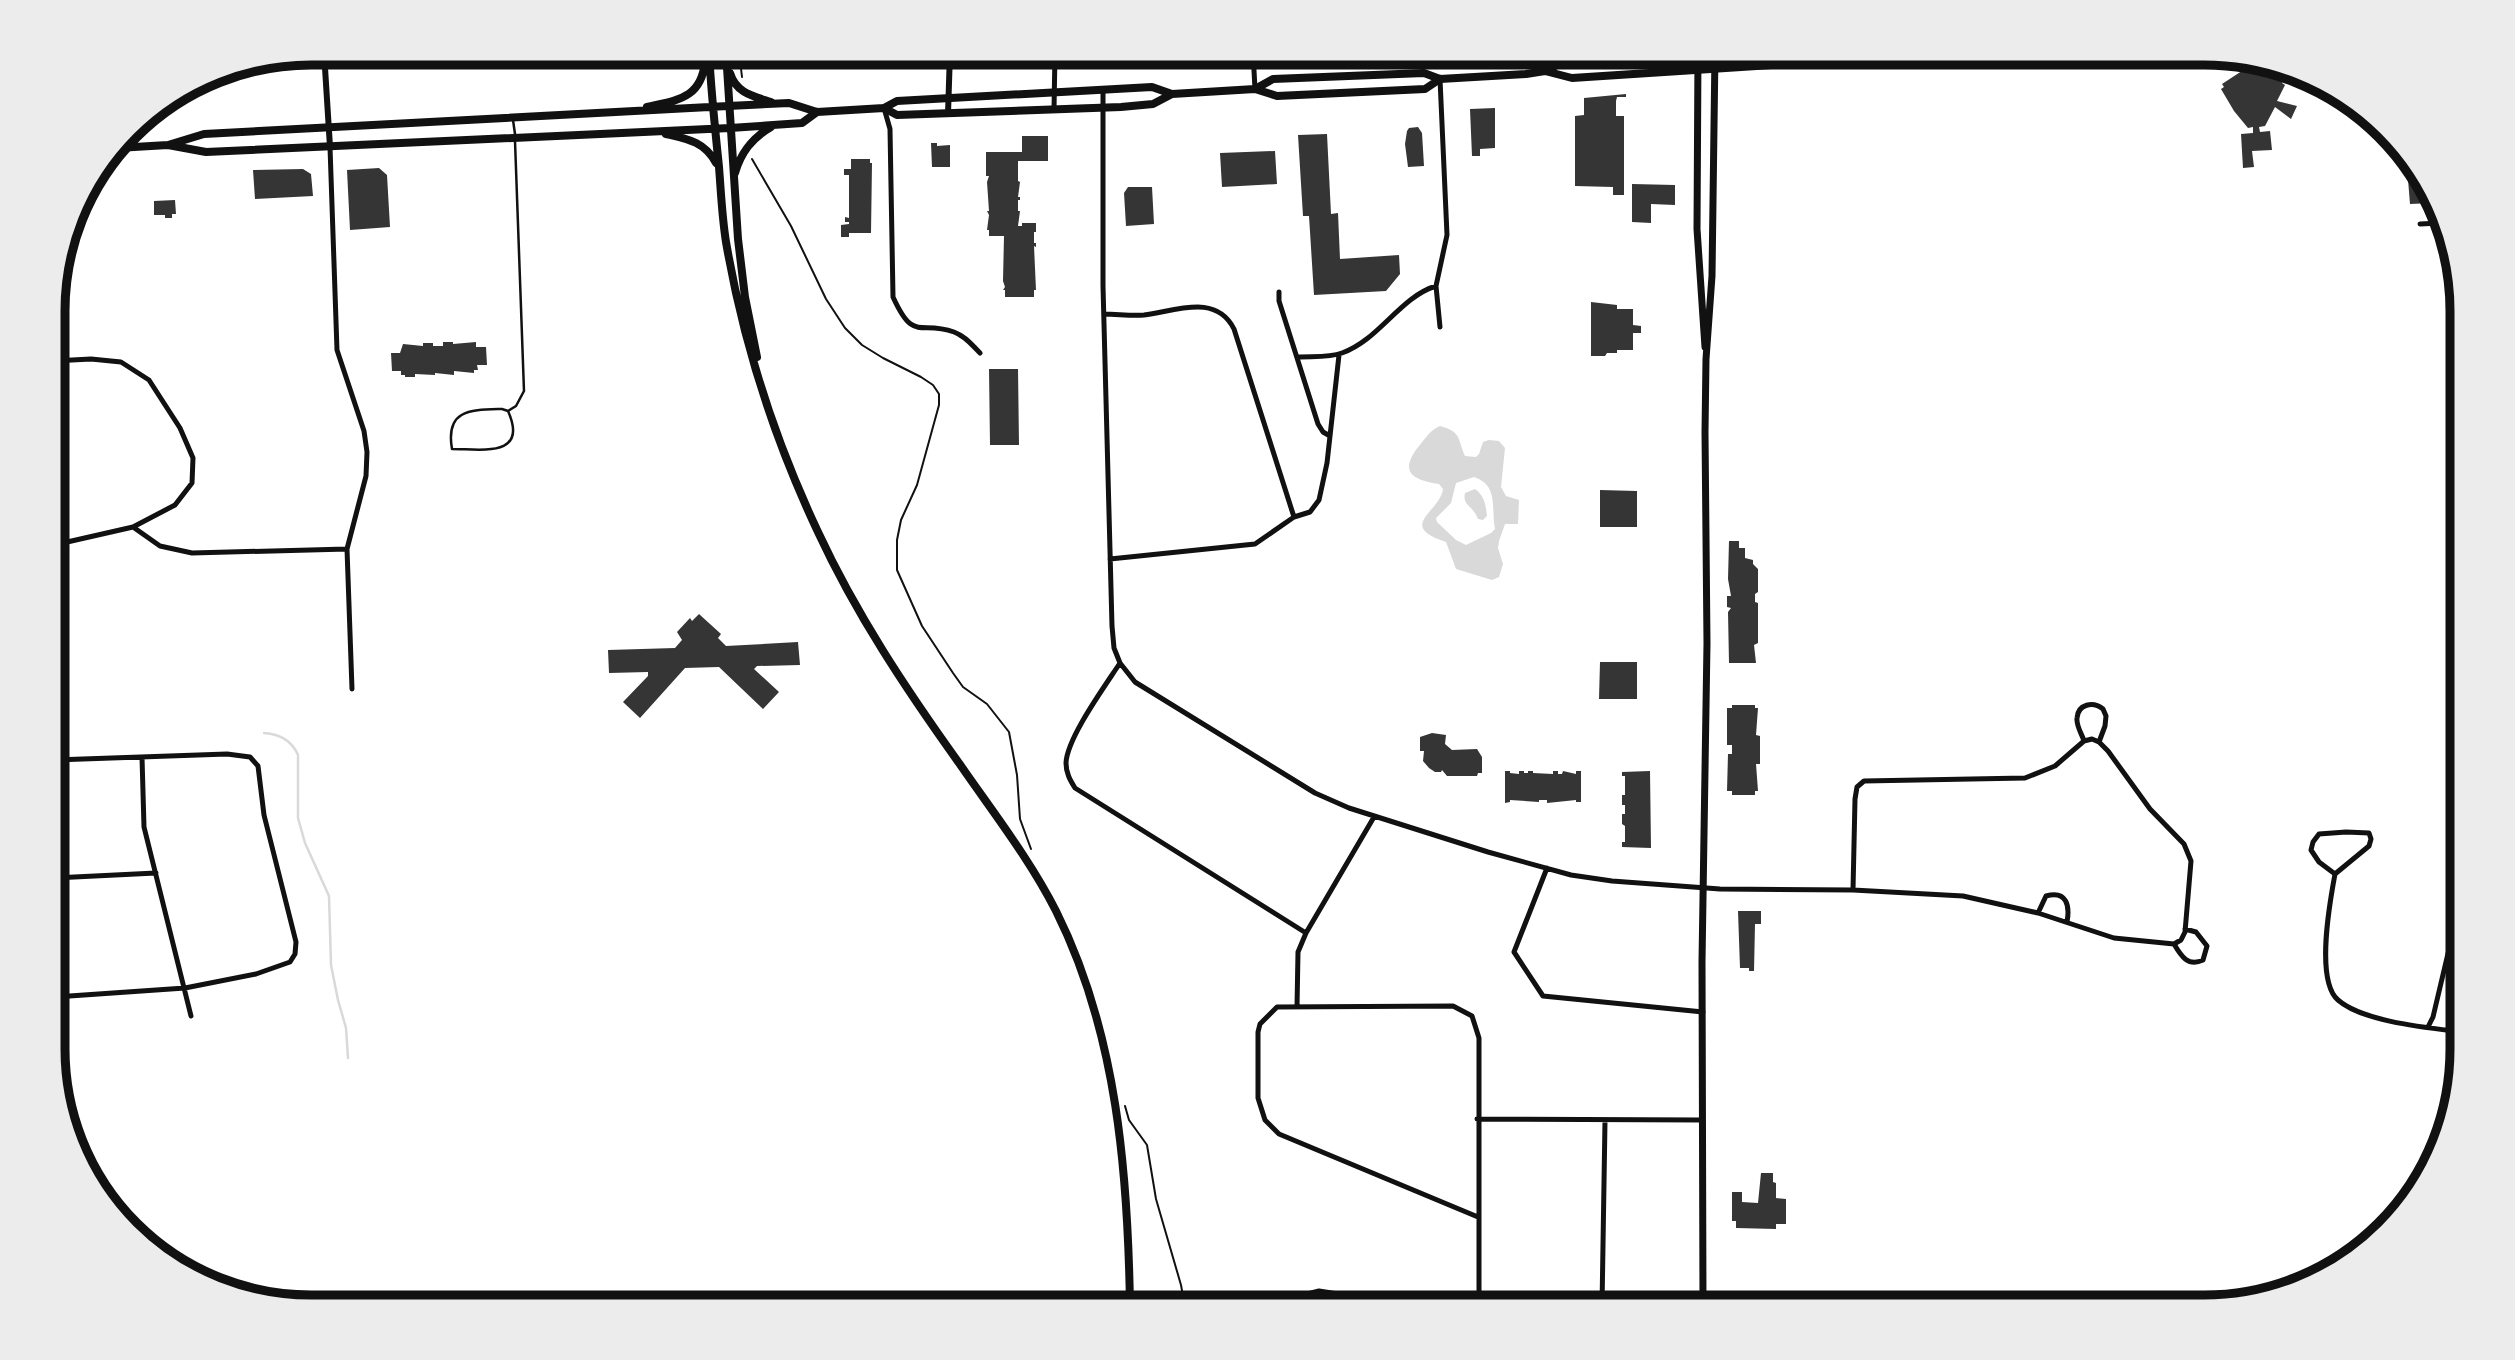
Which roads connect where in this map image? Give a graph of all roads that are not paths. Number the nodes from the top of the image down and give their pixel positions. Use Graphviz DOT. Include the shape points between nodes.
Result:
graph roads {
  1 [pos="325,65"];
  2 [pos="705,65"];
  3 [pos="709,65"];
  4 [pos="726,65"];
  5 [pos="728,65"];
  6 [pos="950,65"];
  7 [pos="1054,65"];
  8 [pos="1254,65"];
  9 [pos="1557,65"];
  10 [pos="1697,65"];
  11 [pos="1714,65"];
  12 [pos="1770,65"];
  13 [pos="1714,68"];
  14 [pos="1697,69"];
  15 [pos="1545,71"];
  16 [pos="1440,79"];
  17 [pos="1102,89"];
  18 [pos="1255,89"];
  19 [pos="1053,91"];
  20 [pos="1171,94"];
  21 [pos="949,98"];
  22 [pos="777,104"];
  23 [pos="728,106"];
  24 [pos="712,107"];
  25 [pos="1103,107"];
  26 [pos="884,108"];
  27 [pos="1054,110"];
  28 [pos="625,112"];
  29 [pos="817,112"];
  30 [pos="948,114"];
  31 [pos="513,117"];
  32 [pos="775,125"];
  33 [pos="329,128"];
  34 [pos="714,128"];
  35 [pos="730,128"];
  36 [pos="657,131"];
  37 [pos="515,138"];
  38 [pos="168,145"];
  39 [pos="129,146"];
  40 [pos="330,147"];
  41 [pos="719,168"];
  42 [pos="733,179"];
  43 [pos="1698,179"];
  44 [pos="1713,179"];
  45 [pos="2434,223"];
  46 [pos="2420,224"];
  47 [pos="1436,286"];
  48 [pos="1279,292"];
  49 [pos="1104,314"];
  50 [pos="1440,327"];
  51 [pos="980,353"];
  52 [pos="1339,355"];
  53 [pos="1298,357"];
  54 [pos="1706,359"];
  55 [pos="65,360"];
  56 [pos="762,384"];
  57 [pos="508,411"];
  58 [pos="1330,436"];
  59 [pos="1294,517"];
  60 [pos="133,527"];
  61 [pos="65,542"];
  62 [pos="347,549"];
  63 [pos="1110,559"];
  64 [pos="1120,663"];
  65 [pos="352,689"];
  66 [pos="2084,741"];
  67 [pos="2099,742"];
  68 [pos="142,757"];
  69 [pos="65,760"];
  70 [pos="1374,817"];
  71 [pos="1547,868"];
  72 [pos="156,873"];
  73 [pos="2335,874"];
  74 [pos="65,877"];
  75 [pos="1703,886"];
  76 [pos="1853,890"];
  77 [pos="2038,913"];
  78 [pos="2067,922"];
  79 [pos="2185,929"];
  80 [pos="1306,933"];
  81 [pos="2174,944"];
  82 [pos="2450,945"];
  83 [pos="185,988"];
  84 [pos="65,996"];
  85 [pos="1297,1007"];
  86 [pos="1703,1012"];
  87 [pos="191,1016"];
  88 [pos="2428,1027"];
  89 [pos="2450,1030"];
  90 [pos="1478,1119"];
  91 [pos="1702,1120"];
  92 [pos="1605,1121"];
  93 [pos="1478,1217"];
  94 [pos="1129,1295"];
  95 [pos="1307,1295"];
  96 [pos="1339,1295"];
  97 [pos="1479,1295"];
  98 [pos="1602,1295"];
  99 [pos="1703,1295"];
  1 -- 33 [label="street"];
  2 -- 28 [label="main road" via="701,81 688,96"];
  3 -- 24 [label="main road"];
  4 -- 23 [label="main road"];
  5 -- 22 [label="main road" via="740,90"];
  6 -- 21 [label="street"];
  7 -- 19 [label="street"];
  8 -- 18 [label="street"];
  9 -- 15 [label="main road"];
  10 -- 14 [label="main road"];
  11 -- 13 [label="main road"];
  12 -- 13 [label="main road"];
  13 -- 14 [label="main road"];
  13 -- 44 [label="main road"];
  14 -- 15 [label="main road" via="1572,78"];
  14 -- 43 [label="main road"];
  15 -- 16 [label="main road"];
  16 -- 18 [label="main road" via="1423,73 1273,79"];
  16 -- 18 [label="main road" via="1425,89 1386,92 1277,96"];
  16 -- 47 [label="street" via="1447,235"];
  17 -- 19 [label="main road"];
  17 -- 20 [label="main road" via="1152,87"];
  17 -- 25 [label="street"];
  18 -- 20 [label="main road"];
  19 -- 21 [label="main road"];
  19 -- 27 [label="street"];
  20 -- 25 [label="main road" via="1153,104"];
  21 -- 26 [label="main road" via="897,100"];
  21 -- 30 [label="street"];
  22 -- 23 [label="main road"];
  22 -- 29 [label="main road"];
  23 -- 24 [label="main road"];
  23 -- 35 [label="main road"];
  24 -- 28 [label="main road"];
  24 -- 34 [label="main road"];
  25 -- 27 [label="main road"];
  25 -- 49 [label="street"];
  26 -- 29 [label="main road"];
  26 -- 30 [label="main road" via="897,115"];
  26 -- 51 [label="street" via="890,129 893,297 909,324 951,331"];
  27 -- 30 [label="main road"];
  28 -- 31 [label="main road"];
  29 -- 32 [label="main road" via="803,123"];
  31 -- 33 [label="main road"];
  31 -- 37 [label="lane"];
  32 -- 35 [label="main road"];
  32 -- 42 [label="main road" via="748,144"];
  33 -- 38 [label="main road" via="204,134"];
  33 -- 40 [label="street"];
  34 -- 35 [label="main road"];
  34 -- 36 [label="main road"];
  34 -- 41 [label="main road"];
  35 -- 42 [label="main road"];
  36 -- 37 [label="main road"];
  36 -- 41 [label="main road" via="701,145"];
  37 -- 40 [label="main road"];
  37 -- 57 [label="lane" via="524,391"];
  38 -- 39 [label="main road"];
  38 -- 40 [label="main road" via="206,152"];
  40 -- 62 [label="street" via="337,350 367,452 366,476"];
  41 -- 56 [label="main road" via="734,286"];
  42 -- 56 [label="main road" via="745,297"];
  43 -- 44 [label="main road"];
  43 -- 54 [label="main road"];
  44 -- 54 [label="main road"];
  45 -- 46 [label="street"];
  47 -- 50 [label="street"];
  47 -- 52 [label="street" via="1425,289"];
  48 -- 53 [label="street"];
  49 -- 59 [label="street" via="1139,316 1195,305 1228,318"];
  49 -- 63 [label="street"];
  52 -- 53 [label="street"];
  52 -- 58 [label="street"];
  53 -- 58 [label="street" via="1318,424"];
  54 -- 75 [label="main road"];
  55 -- 60 [label="street" via="121,362 149,380 193,458 192,483 175,505"];
  56 -- 94 [label="main road" via="801,494 847,590 903,683 1026,859 1055,909 1084,975 1114,1093"];
  57 -- 57 [label="lane" via="469,412 457,417 452,425 452,449 504,446 514,429"];
  58 -- 59 [label="street" via="1319,500 1310,512"];
  59 -- 63 [label="street" via="1255,544"];
  60 -- 61 [label="street"];
  60 -- 62 [label="street" via="160,546 192,553"];
  62 -- 65 [label="street"];
  63 -- 64 [label="street" via="1114,648"];
  64 -- 70 [label="street" via="1135,682 1240,748 1315,793"];
  64 -- 80 [label="street" via="1071,742 1066,757 1068,778 1083,795"];
  66 -- 67 [label="street"];
  66 -- 67 [label="street" via="2077,718 2085,705 2091,704 2103,709 2106,716"];
  66 -- 76 [label="street" via="2054,766 2025,778 1864,781 1857,787 1855,799"];
  67 -- 79 [label="street" via="2150,809 2184,844 2191,861"];
  68 -- 69 [label="street"];
  68 -- 72 [label="street" via="144,827"];
  68 -- 83 [label="street" via="227,754 255,761 296,942 295,954 282,967"];
  70 -- 71 [label="street"];
  70 -- 80 [label="street"];
  71 -- 75 [label="street" via="1612,881"];
  71 -- 86 [label="street" via="1514,952 1543,996"];
  72 -- 74 [label="street"];
  72 -- 83 [label="street"];
  73 -- 73 [label="street" via="2311,849 2319,834 2369,834 2369,846"];
  73 -- 88 [label="street" via="2326,926 2327,978 2336,999 2355,1010"];
  75 -- 76 [label="street"];
  75 -- 86 [label="main road"];
  76 -- 77 [label="street" via="1963,896"];
  77 -- 78 [label="street"];
  77 -- 78 [label="street" via="2046,896 2059,895 2069,906"];
  78 -- 81 [label="street" via="2114,939"];
  79 -- 81 [label="street"];
  79 -- 81 [label="street" via="2196,932 2207,946 2203,960 2189,962"];
  80 -- 85 [label="street" via="1298,952"];
  82 -- 88 [label="street"];
  83 -- 84 [label="street"];
  83 -- 87 [label="street"];
  85 -- 90 [label="street" via="1452,1006 1472,1016 1479,1038"];
  85 -- 93 [label="street" via="1277,1007 1260,1024 1258,1098 1265,1120 1279,1134"];
  86 -- 91 [label="main road"];
  88 -- 89 [label="street"];
  90 -- 92 [label="street"];
  90 -- 93 [label="street"];
  91 -- 92 [label="street"];
  91 -- 99 [label="main road"];
  92 -- 98 [label="street"];
  93 -- 97 [label="street"];
  95 -- 96 [label="street"];
}
